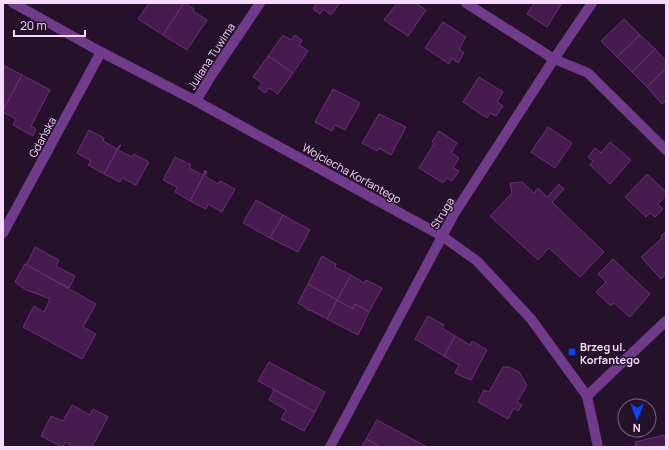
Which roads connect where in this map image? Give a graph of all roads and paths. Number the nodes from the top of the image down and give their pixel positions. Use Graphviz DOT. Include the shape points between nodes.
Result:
graph roads {
  1 [pos="13,3"];
  2 [pos="260,3"];
  3 [pos="466,3"];
  4 [pos="592,3"];
  5 [pos="102,52"];
  6 [pos="554,60"];
  7 [pos="196,101"];
  8 [pos="666,150"];
  9 [pos="3,233"];
  10 [pos="442,236"];
  11 [pos="666,321"];
  12 [pos="587,396"];
  13 [pos="330,447"];
  14 [pos="598,447"];
  1 -- 5 [label="street, Wojciecha Korfantego"];
  2 -- 7 [label="street, Juliana Tuwima"];
  3 -- 6 [label="street"];
  4 -- 6 [label="street, Struga"];
  5 -- 7 [label="street, Wojciecha Korfantego"];
  5 -- 9 [label="street, Gdańska"];
  6 -- 8 [label="street" via="588,74"];
  6 -- 10 [label="street, Struga"];
  7 -- 10 [label="street, Wojciecha Korfantego"];
  10 -- 12 [label="street, Wojciecha Korfantego" via="477,261 531,319"];
  10 -- 13 [label="street, Struga"];
  11 -- 12 [label="street"];
  12 -- 14 [label="street, Wojciecha Korfantego"];
}
